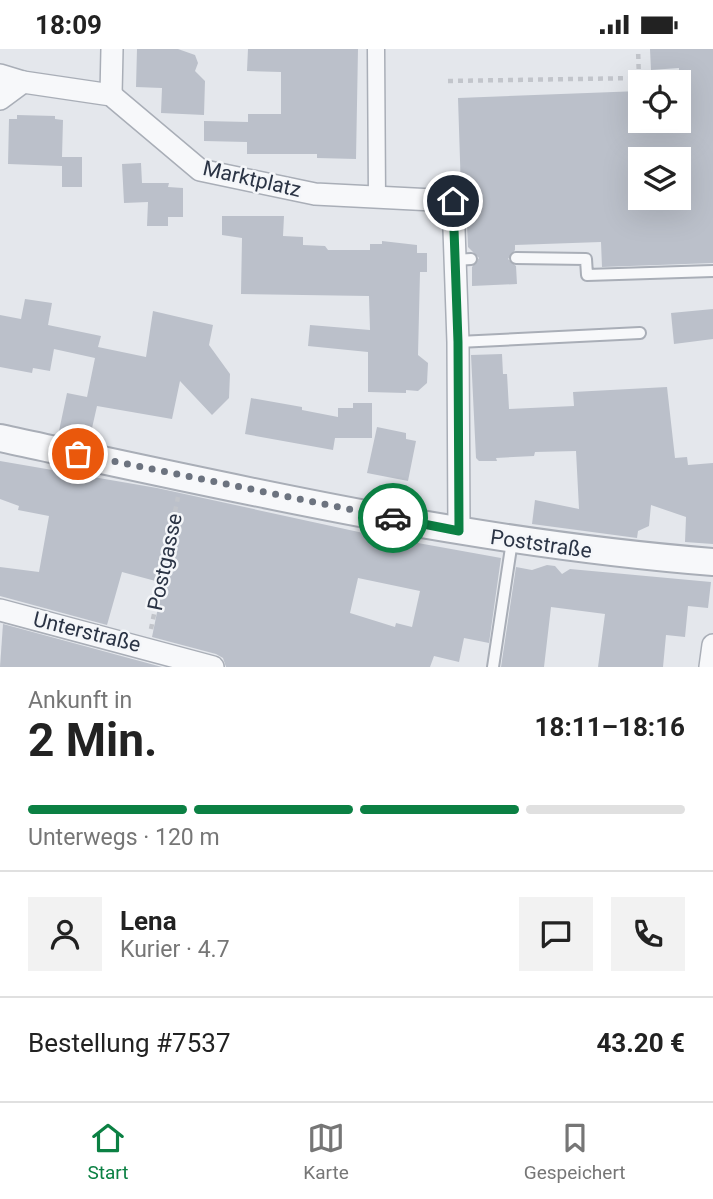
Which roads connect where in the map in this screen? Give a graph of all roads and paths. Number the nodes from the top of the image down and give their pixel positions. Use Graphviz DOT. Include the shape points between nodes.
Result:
graph roads {
  1 [pos="112,49"];
  2 [pos="376,49"];
  3 [pos="638,49"];
  4 [pos="0,75"];
  5 [pos="448,81"];
  6 [pos="23,82"];
  7 [pos="111,95"];
  8 [pos="0,99"];
  9 [pos="377,197"];
  10 [pos="516,258"];
  11 [pos="713,271"];
  12 [pos="640,333"];
  13 [pos="458,342"];
  14 [pos="0,437"];
  15 [pos="182,477"];
  16 [pos="459,531"];
  17 [pos="512,541"];
  18 [pos="713,562"];
  19 [pos="0,610"];
  20 [pos="713,645"];
  21 [pos="147,647"];
  22 [pos="213,667"];
  23 [pos="492,667"];
  24 [pos="710,667"];
  1 -- 7 [label="street"];
  2 -- 9 [label="street"];
  3 -- 5 [label="path" via="639,78"];
  4 -- 6 [label="street"];
  6 -- 7 [label="street"];
  6 -- 8 [label="street"];
  7 -- 9 [label="street, Marktplatz" via="200,170 315,194"];
  9 -- 13 [label="street, Marktplatz" via="453,201 463,259"];
  10 -- 11 [label="lane" via="586,259 587,275"];
  12 -- 13 [label="lane"];
  13 -- 16 [label="street, Marktplatz"];
  14 -- 15 [label="street, Poststraße"];
  15 -- 16 [label="street, Poststraße"];
  15 -- 21 [label="path, Postgasse"];
  16 -- 17 [label="street, Poststraße"];
  17 -- 18 [label="street, Poststraße"];
  17 -- 23 [label="lane"];
  19 -- 21 [label="street, Unterstraße"];
  20 -- 24 [label="street"];
  21 -- 22 [label="street, Unterstraße"];
}
